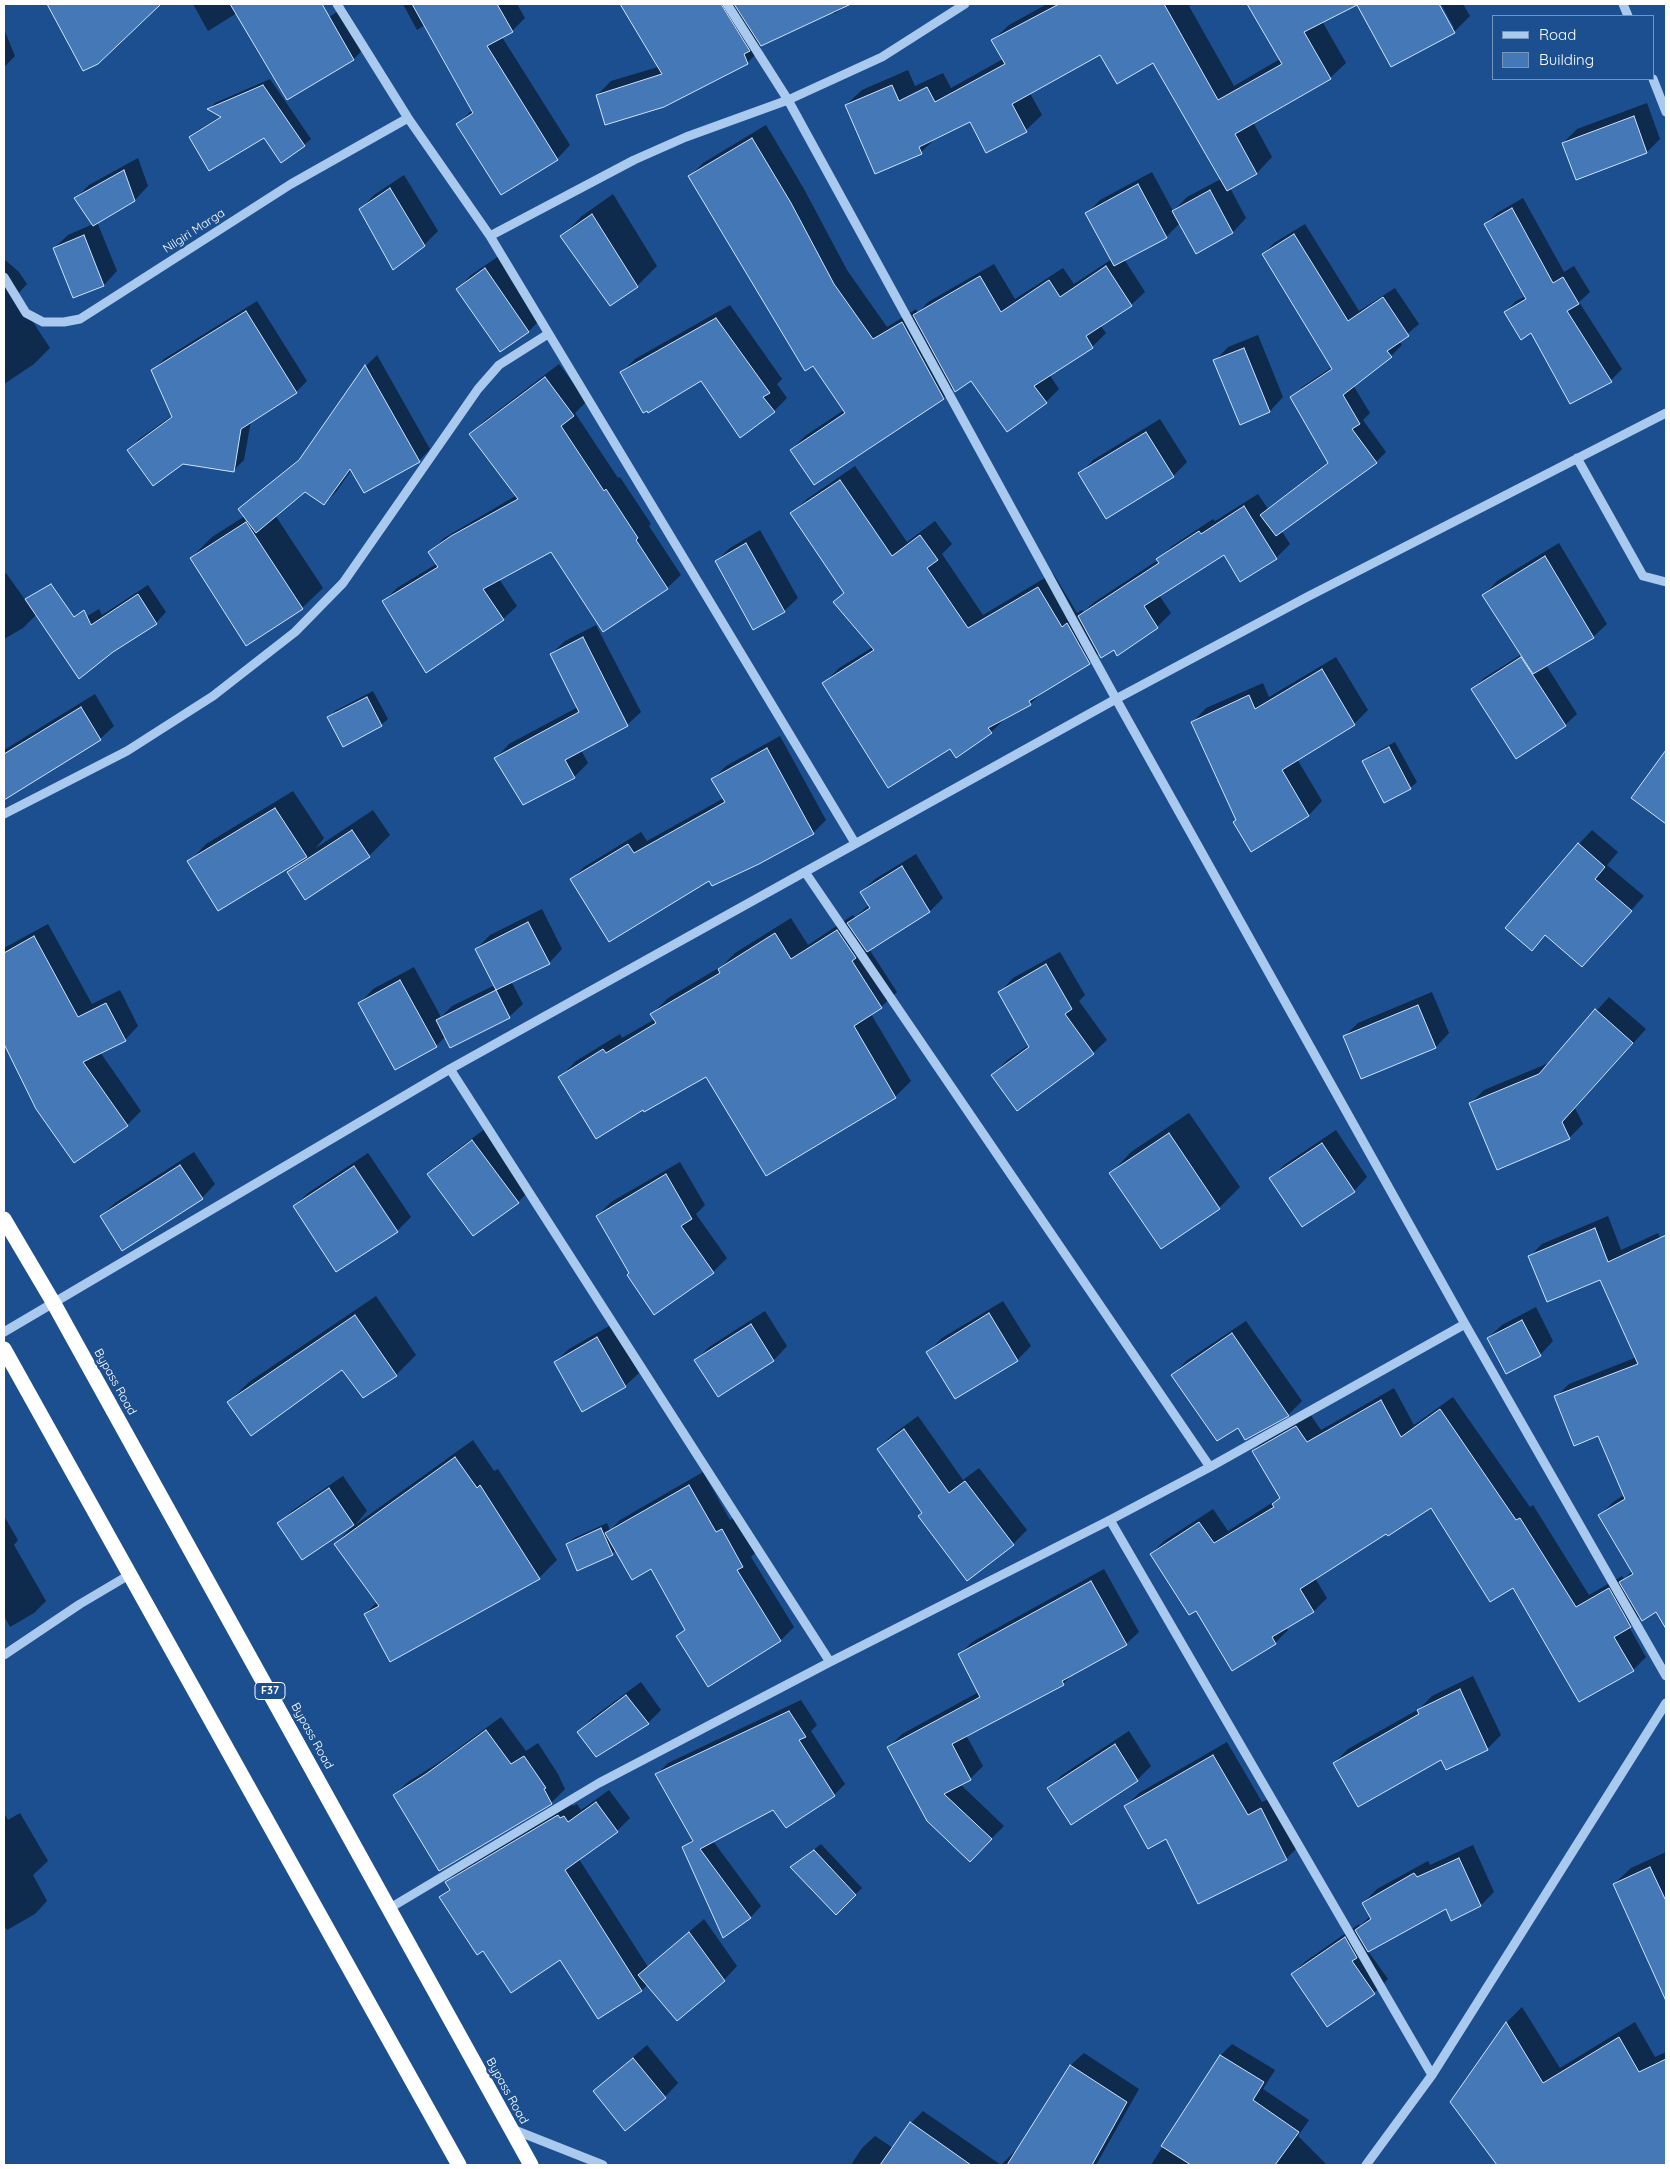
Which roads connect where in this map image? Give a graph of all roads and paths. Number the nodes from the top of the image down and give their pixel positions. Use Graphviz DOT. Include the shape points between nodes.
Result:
graph roads {
  1 [pos="337,4"];
  2 [pos="727,4"];
  3 [pos="965,4"];
  4 [pos="1653,80"];
  5 [pos="788,100"];
  6 [pos="1666,112"];
  7 [pos="408,118"];
  8 [pos="490,236"];
  9 [pos="4,277"];
  10 [pos="548,334"];
  11 [pos="1666,413"];
  12 [pos="1577,458"];
  13 [pos="1666,582"];
  14 [pos="1116,698"];
  15 [pos="4,814"];
  16 [pos="855,843"];
  17 [pos="805,872"];
  18 [pos="450,1069"];
  19 [pos="4,1219"];
  20 [pos="53,1302"];
  21 [pos="1465,1324"];
  22 [pos="4,1332"];
  23 [pos="4,1349"];
  24 [pos="1210,1467"];
  25 [pos="1110,1520"];
  26 [pos="129,1575"];
  27 [pos="4,1655"];
  28 [pos="830,1662"];
  29 [pos="1666,1676"];
  30 [pos="1666,1703"];
  31 [pos="390,1908"];
  32 [pos="1432,2075"];
  33 [pos="510,2128"];
  34 [pos="459,2165"];
  35 [pos="532,2165"];
  36 [pos="603,2165"];
  37 [pos="1366,2165"];
  1 -- 7 [label="street"];
  2 -- 5 [label="street"];
  3 -- 5 [label="street" via="882,57"];
  4 -- 6 [label="street"];
  5 -- 8 [label="street" via="686,136"];
  5 -- 14 [label="street"];
  7 -- 8 [label="street"];
  7 -- 9 [label="street, Nilgiri Marga" via="291,184 80,319 43,322 26,313"];
  8 -- 10 [label="street"];
  10 -- 15 [label="street" via="499,365 478,389 343,583 295,632 213,696 127,751"];
  10 -- 16 [label="street"];
  11 -- 12 [label="street"];
  12 -- 13 [label="street" via="1643,576"];
  12 -- 14 [label="street"];
  14 -- 16 [label="street"];
  14 -- 21 [label="street"];
  16 -- 17 [label="street"];
  17 -- 18 [label="street"];
  17 -- 24 [label="street"];
  18 -- 20 [label="street"];
  18 -- 28 [label="street"];
  19 -- 20 [label="highway, Bypass Road / F37"];
  20 -- 22 [label="street"];
  20 -- 31 [label="highway, Bypass Road / F37"];
  21 -- 24 [label="street"];
  21 -- 29 [label="street"];
  23 -- 26 [label="highway"];
  24 -- 25 [label="street"];
  25 -- 28 [label="street"];
  25 -- 32 [label="street"];
  26 -- 27 [label="street"];
  26 -- 34 [label="highway"];
  28 -- 31 [label="street" via="599,1783"];
  30 -- 32 [label="street"];
  31 -- 33 [label="highway, Bypass Road / F37"];
  32 -- 37 [label="street"];
  33 -- 35 [label="highway, Bypass Road / F37"];
  33 -- 36 [label="street"];
}
